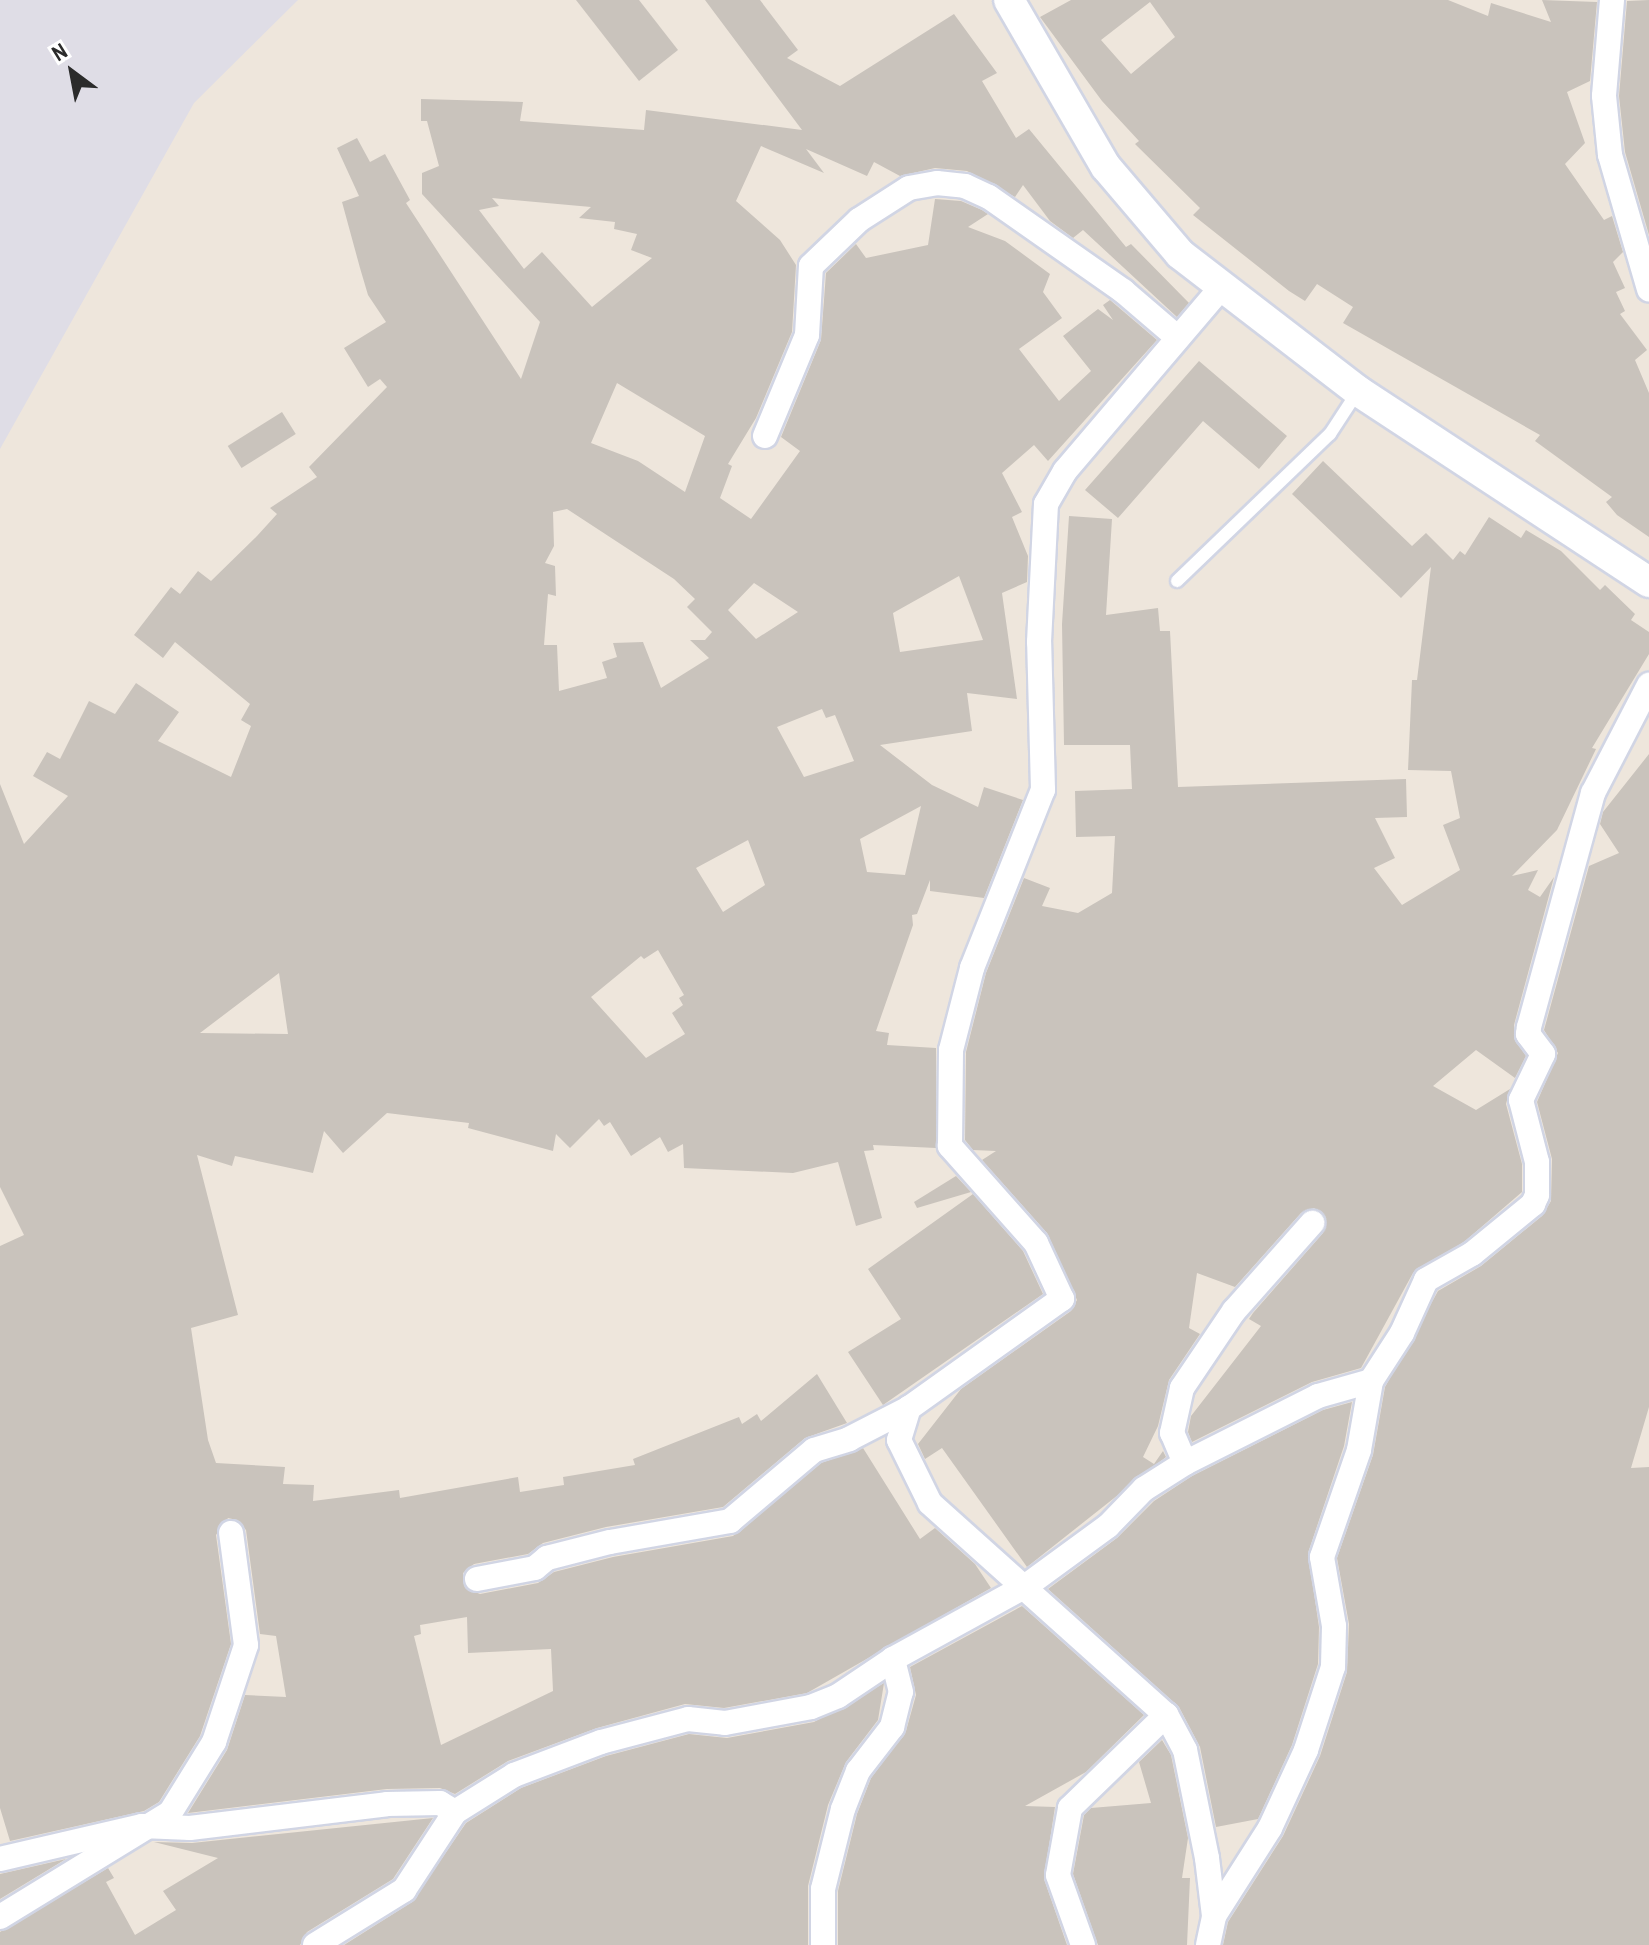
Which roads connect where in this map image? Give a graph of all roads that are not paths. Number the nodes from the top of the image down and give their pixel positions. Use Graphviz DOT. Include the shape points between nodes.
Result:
graph roads {
  1 [pos="1009,0"];
  2 [pos="1612,0"];
  3 [pos="1221,288"];
  4 [pos="1649,289"];
  5 [pos="1178,338"];
  6 [pos="1358,391"];
  7 [pos="765,436"];
  8 [pos="1177,581"];
  9 [pos="1649,582"];
  10 [pos="1649,685"];
  11 [pos="1312,1223"];
  12 [pos="1371,1381"];
  13 [pos="909,1408"];
  14 [pos="1185,1463"];
  15 [pos="231,1533"];
  16 [pos="477,1579"];
  17 [pos="1026,1586"];
  18 [pos="893,1659"];
  19 [pos="1166,1715"];
  20 [pos="455,1812"];
  21 [pos="142,1826"];
  22 [pos="0,1859"];
  23 [pos="1214,1916"];
  24 [pos="0,1917"];
  25 [pos="315,1945"];
  26 [pos="823,1945"];
  27 [pos="1083,1945"];
  28 [pos="1208,1945"];
  1 -- 3 [label="street" via="1106,167 1180,254"];
  2 -- 4 [label="street" via="1604,96 1610,155"];
  3 -- 5 [label="street"];
  3 -- 6 [label="street"];
  5 -- 7 [label="street" via="1123,291 989,197 965,186 909,188 859,220 811,266 807,335"];
  5 -- 13 [label="street" via="1065,471 1046,504 1039,642 1043,790 972,968 951,1050 950,1146 1036,1243 1062,1299"];
  6 -- 8 [label="lane" via="1330,434"];
  6 -- 9 [label="street"];
  10 -- 12 [label="street" via="1593,793 1529,1027 1528,1034 1543,1054 1521,1100 1537,1162 1537,1195 1472,1254 1426,1280 1402,1333"];
  11 -- 14 [label="street" via="1234,1311 1182,1388 1172,1433"];
  12 -- 14 [label="street" via="1318,1396"];
  12 -- 23 [label="street" via="1359,1450 1322,1557 1334,1626 1333,1667 1306,1750 1270,1828"];
  13 -- 16 [label="street" via="849,1439 814,1450 730,1521 610,1542 547,1558 535,1568"];
  13 -- 17 [label="street" via="899,1440 930,1503"];
  14 -- 17 [label="street" via="1144,1489 1108,1526"];
  15 -- 21 [label="street" via="246,1645 235,1686 214,1742 170,1813"];
  17 -- 18 [label="street"];
  17 -- 19 [label="street"];
  18 -- 20 [label="street" via="838,1696 811,1707 725,1723 688,1719 601,1742 514,1775"];
  18 -- 26 [label="street" via="901,1692 892,1727 858,1771 843,1809 823,1889"];
  19 -- 23 [label="street" via="1185,1750"];
  19 -- 27 [label="street" via="1070,1808 1058,1875"];
  20 -- 21 [label="street" via="440,1803 387,1804 190,1828"];
  20 -- 25 [label="street" via="404,1890"];
  21 -- 22 [label="street"];
  21 -- 24 [label="street"];
  23 -- 28 [label="street"];
}
